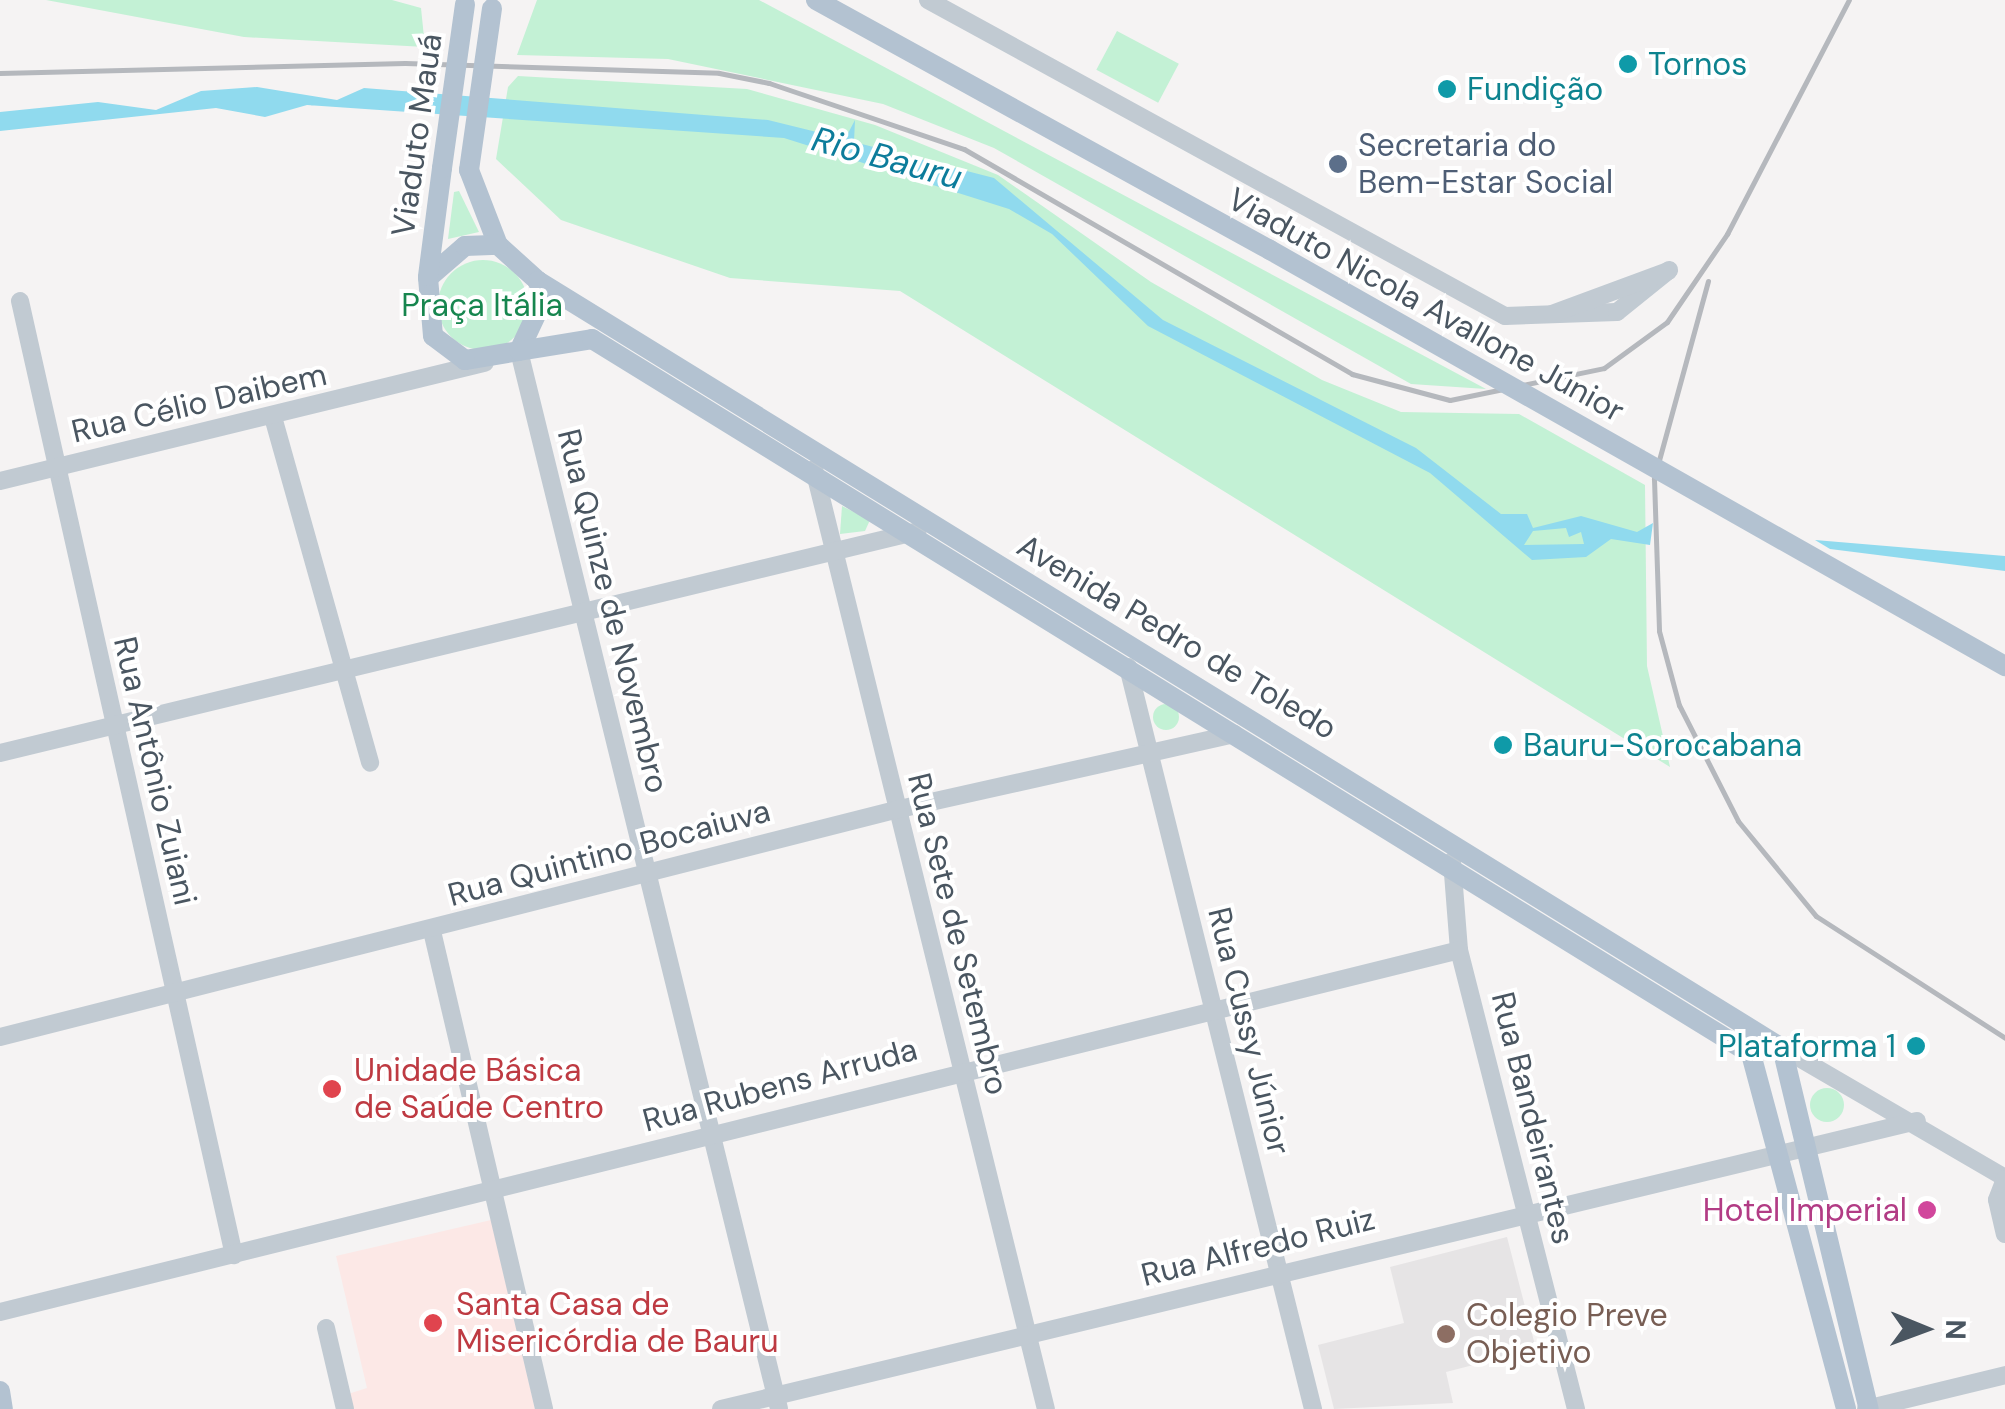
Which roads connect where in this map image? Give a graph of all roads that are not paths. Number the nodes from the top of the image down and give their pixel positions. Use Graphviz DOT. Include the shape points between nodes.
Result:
graph roads {
  1 [pos="816,0"];
  2 [pos="928,0"];
  3 [pos="466,2"];
  4 [pos="493,4"];
  5 [pos="498,246"];
  6 [pos="428,278"];
  7 [pos="538,282"];
  8 [pos="20,301"];
  9 [pos="1537,319"];
  10 [pos="519,351"];
  11 [pos="484,364"];
  12 [pos="273,417"];
  13 [pos="816,464"];
  14 [pos="53,468"];
  15 [pos="0,481"];
  16 [pos="932,525"];
  17 [pos="905,536"];
  18 [pos="830,556"];
  19 [pos="585,617"];
  20 [pos="1086,629"];
  21 [pos="2005,666"];
  22 [pos="1128,667"];
  23 [pos="337,672"];
  24 [pos="114,729"];
  25 [pos="1235,734"];
  26 [pos="1147,751"];
  27 [pos="0,754"];
  28 [pos="370,763"];
  29 [pos="896,810"];
  30 [pos="1465,845"];
  31 [pos="1448,866"];
  32 [pos="646,873"];
  33 [pos="432,932"];
  34 [pos="1459,950"];
  35 [pos="176,991"];
  36 [pos="1212,1009"];
  37 [pos="0,1037"];
  38 [pos="1782,1048"];
  39 [pos="961,1069"];
  40 [pos="1917,1121"];
  41 [pos="711,1134"];
  42 [pos="1809,1145"];
  43 [pos="1779,1152"];
  44 [pos="2005,1179"];
  45 [pos="497,1189"];
  46 [pos="1526,1211"];
  47 [pos="2005,1234"];
  48 [pos="234,1254"];
  49 [pos="1280,1274"];
  50 [pos="0,1312"];
  51 [pos="326,1328"];
  52 [pos="1028,1333"];
  53 [pos="2005,1375"];
  54 [pos="0,1391"];
  55 [pos="777,1402"];
  56 [pos="4,1409"];
  57 [pos="345,1409"];
  58 [pos="544,1409"];
  59 [pos="721,1409"];
  60 [pos="1046,1409"];
  61 [pos="1313,1409"];
  62 [pos="1576,1409"];
  63 [pos="1846,1409"];
  64 [pos="1868,1409"];
  1 -- 21 [label="main road, Viaduto Nicola Avallone Júnior, bridge"];
  2 -- 9 [label="street" via="1506,316"];
  3 -- 6 [label="main road, Viaduto Mauá, bridge"];
  4 -- 5 [label="main road, Viaduto Mauá, bridge" via="469,170"];
  5 -- 6 [label="main road" via="466,246"];
  5 -- 7 [label="main road"];
  6 -- 11 [label="main road" via="433,336"];
  7 -- 10 [label="main road" via="540,320"];
  7 -- 13 [label="main road, Avenida Pedro de Toledo"];
  8 -- 14 [label="street, Rua Antônio Zuiani"];
  9 -- 9 [label="street" via="1617,312 1669,270 1586,300"];
  10 -- 11 [label="main road"];
  10 -- 13 [label="main road, Avenida Pedro de Toledo" via="592,339"];
  10 -- 19 [label="street, Rua Quinze de Novembro"];
  11 -- 12 [label="street, Rua Célio Daibem"];
  12 -- 14 [label="street, Rua Célio Daibem"];
  12 -- 23 [label="street"];
  13 -- 16 [label="main road, Avenida Pedro de Toledo"];
  13 -- 17 [label="main road, Avenida Pedro de Toledo"];
  13 -- 18 [label="street, Rua Sete de Setembro"];
  14 -- 15 [label="street, Rua Célio Daibem"];
  14 -- 24 [label="street, Rua Antônio Zuiani"];
  16 -- 17 [label="street"];
  16 -- 20 [label="main road, Avenida Pedro de Toledo"];
  17 -- 18 [label="street"];
  17 -- 20 [label="main road, Avenida Pedro de Toledo"];
  18 -- 19 [label="street"];
  18 -- 29 [label="street, Rua Sete de Setembro"];
  19 -- 23 [label="street"];
  19 -- 32 [label="street, Rua Quinze de Novembro"];
  20 -- 22 [label="main road, Avenida Pedro de Toledo"];
  20 -- 30 [label="main road, Avenida Pedro de Toledo"];
  22 -- 25 [label="main road, Avenida Pedro de Toledo"];
  22 -- 26 [label="street, Rua Cussy Júnior"];
  23 -- 24 [label="street"];
  23 -- 28 [label="street" via="350,685"];
  24 -- 27 [label="street"];
  24 -- 35 [label="street, Rua Antônio Zuiani"];
  25 -- 26 [label="street, Rua Quintino Bocaiuva"];
  25 -- 31 [label="main road, Avenida Pedro de Toledo"];
  26 -- 29 [label="street, Rua Quintino Bocaiuva"];
  26 -- 36 [label="street, Rua Cussy Júnior"];
  29 -- 32 [label="street, Rua Quintino Bocaiuva"];
  29 -- 39 [label="street, Rua Sete de Setembro"];
  30 -- 31 [label="street"];
  30 -- 38 [label="main road, Avenida Pedro de Toledo"];
  31 -- 34 [label="street, Rua Bandeirantes"];
  31 -- 43 [label="main road, Avenida Pedro de Toledo" via="1751,1054"];
  32 -- 33 [label="street, Rua Quintino Bocaiuva"];
  32 -- 41 [label="street, Rua Quinze de Novembro"];
  33 -- 35 [label="street, Rua Quintino Bocaiuva"];
  33 -- 45 [label="street"];
  34 -- 36 [label="street, Rua Rubens Arruda"];
  34 -- 46 [label="street, Rua Bandeirantes"];
  35 -- 37 [label="street, Rua Quintino Bocaiuva"];
  35 -- 48 [label="street, Rua Antônio Zuiani"];
  36 -- 39 [label="street, Rua Rubens Arruda"];
  36 -- 49 [label="street, Rua Cussy Júnior"];
  38 -- 40 [label="street"];
  38 -- 42 [label="main road"];
  39 -- 41 [label="street, Rua Rubens Arruda"];
  39 -- 52 [label="street, Rua Sete de Setembro"];
  40 -- 42 [label="street, Rua Alfredo Ruiz"];
  40 -- 44 [label="street"];
  41 -- 45 [label="street, Rua Rubens Arruda"];
  41 -- 55 [label="street, Rua Quinze de Novembro"];
  42 -- 43 [label="street, Rua Alfredo Ruiz"];
  42 -- 64 [label="main road"];
  43 -- 46 [label="street, Rua Alfredo Ruiz"];
  43 -- 63 [label="main road"];
  44 -- 47 [label="street" via="1997,1200"];
  45 -- 48 [label="street, Rua Rubens Arruda"];
  45 -- 58 [label="street"];
  46 -- 49 [label="street, Rua Alfredo Ruiz"];
  46 -- 62 [label="street, Rua Bandeirantes"];
  48 -- 50 [label="street, Rua Rubens Arruda"];
  49 -- 52 [label="street, Rua Alfredo Ruiz"];
  49 -- 61 [label="street, Rua Cussy Júnior"];
  51 -- 57 [label="street"];
  52 -- 55 [label="street, Rua Alfredo Ruiz"];
  52 -- 60 [label="street, Rua Sete de Setembro"];
  53 -- 64 [label="street"];
  54 -- 56 [label="main road"];
  55 -- 59 [label="street, Rua Alfredo Ruiz"];
}
